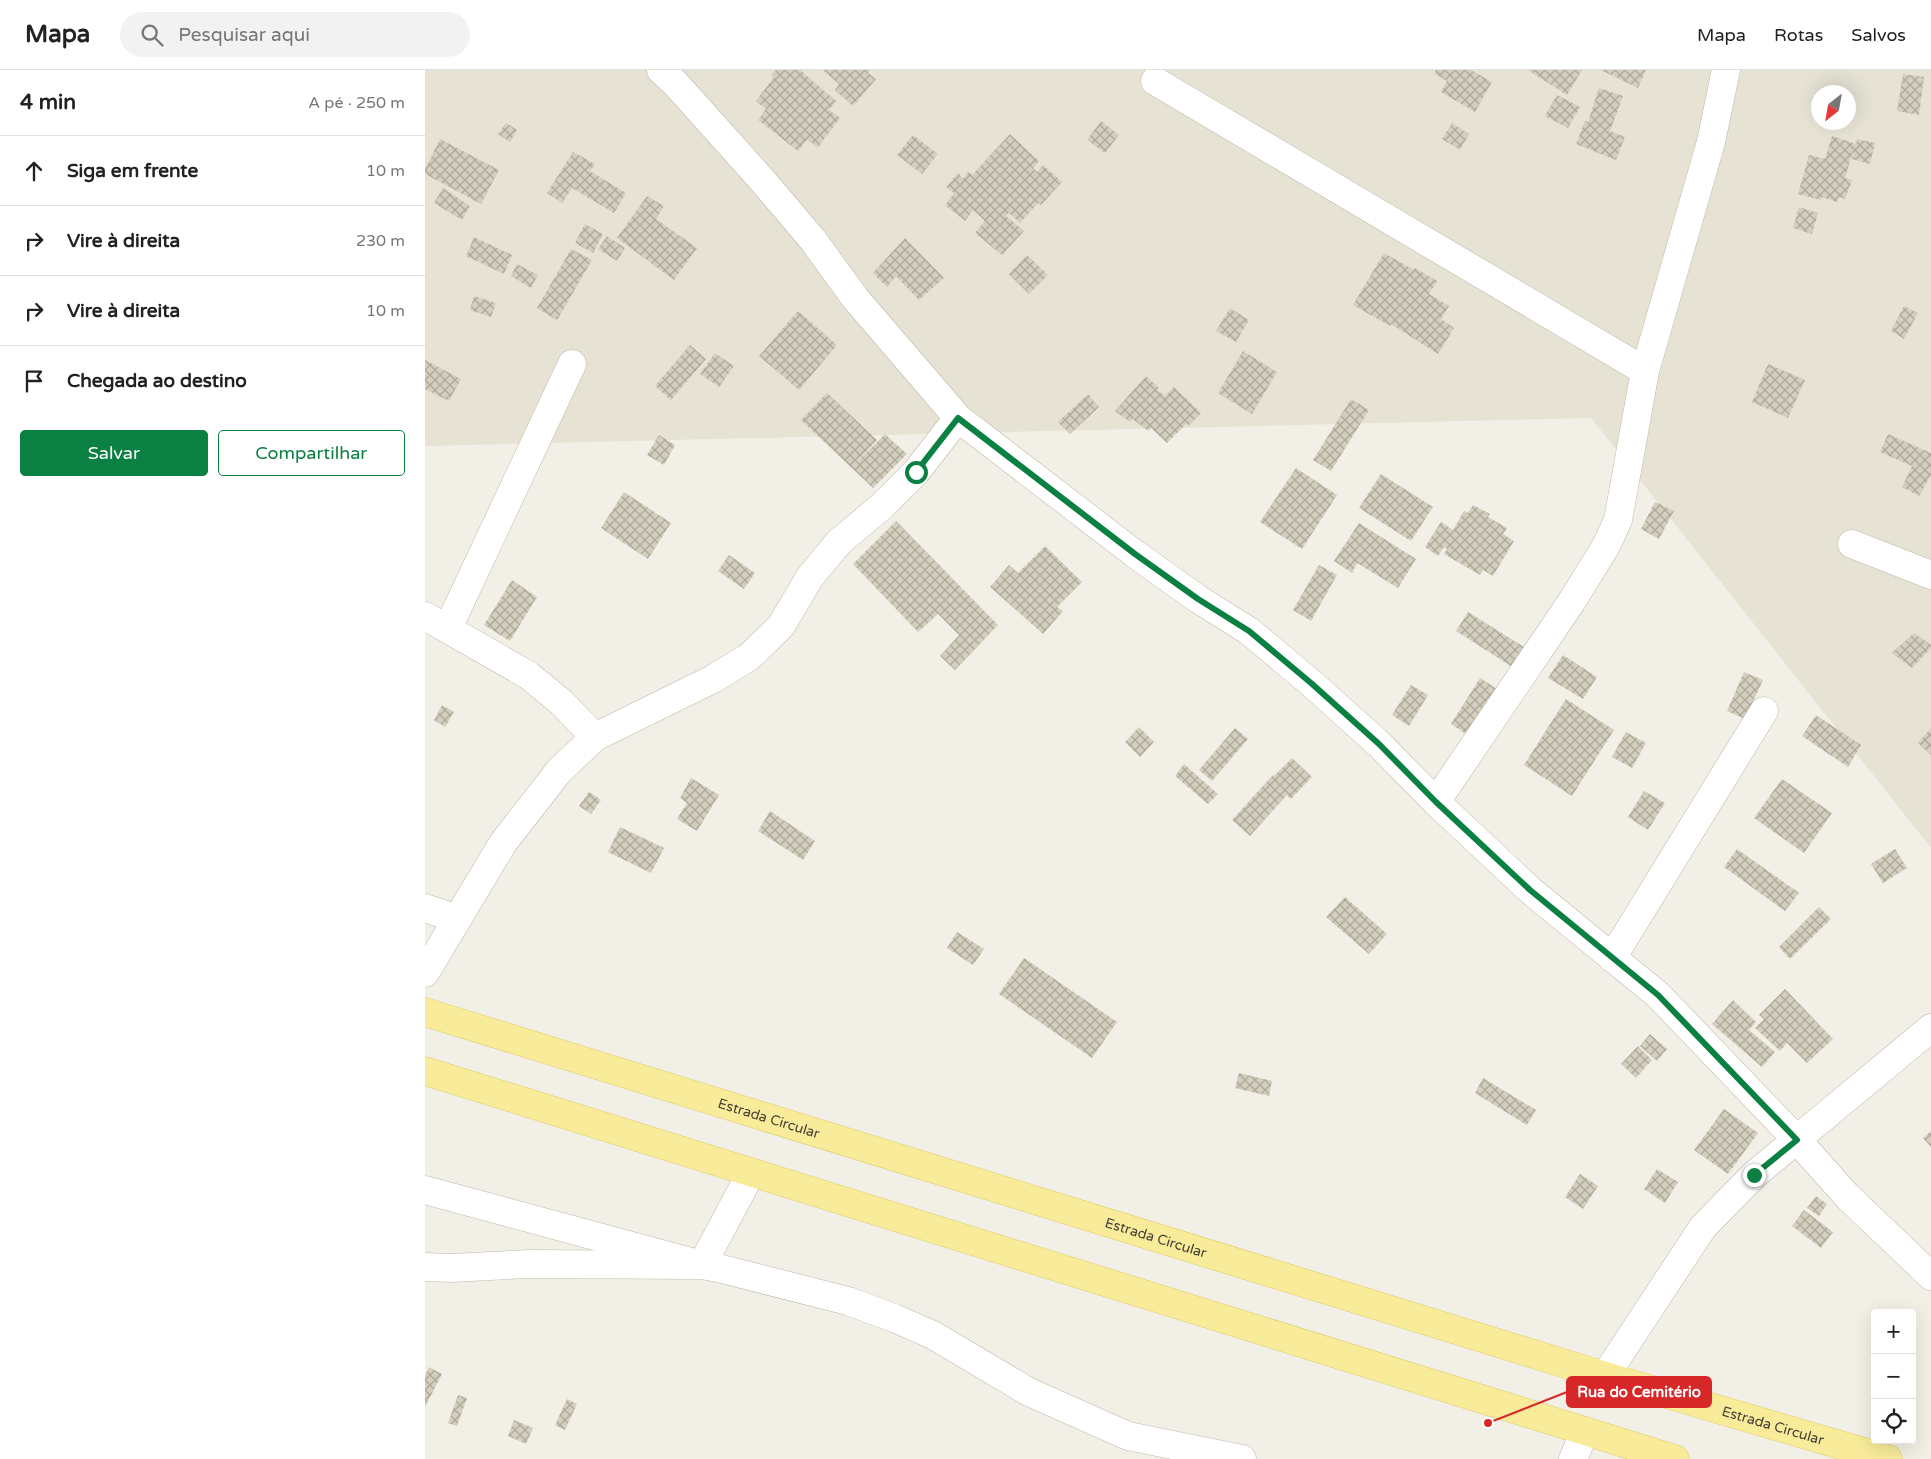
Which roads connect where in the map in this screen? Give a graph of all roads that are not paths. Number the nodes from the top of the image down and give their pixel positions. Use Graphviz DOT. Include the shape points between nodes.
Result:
graph roads {
  1 [pos="1726,70"];
  2 [pos="673,74"];
  3 [pos="1155,81"];
  4 [pos="572,364"];
  5 [pos="1645,371"];
  6 [pos="958,418"];
  7 [pos="1852,544"];
  8 [pos="1931,575"];
  9 [pos="436,622"];
  10 [pos="1764,710"];
  11 [pos="595,737"];
  12 [pos="1436,802"];
  13 [pos="425,908"];
  14 [pos="457,919"];
  15 [pos="1612,958"];
  16 [pos="425,973"];
  17 [pos="425,1012"];
  18 [pos="1931,1028"];
  19 [pos="425,1071"];
  20 [pos="1797,1140"];
  21 [pos="751,1172"];
  22 [pos="425,1190"];
  23 [pos="702,1265"];
  24 [pos="425,1267"];
  25 [pos="1931,1276"];
  26 [pos="1605,1376"];
  27 [pos="1585,1431"];
  28 [pos="1242,1459"];
  29 [pos="1573,1459"];
  30 [pos="1675,1459"];
  31 [pos="1888,1459"];
  1 -- 5 [label="street" via="1711,142"];
  2 -- 6 [label="street" via="813,240 855,298"];
  3 -- 5 [label="street"];
  4 -- 9 [label="street"];
  5 -- 12 [label="street" via="1618,520 1607,546"];
  6 -- 11 [label="street" via="916,472 839,542 810,577 781,626 749,657 713,679"];
  6 -- 12 [label="street" via="1135,554 1249,631 1379,744"];
  7 -- 8 [label="street"];
  9 -- 11 [label="street" via="528,675 561,702"];
  10 -- 15 [label="street"];
  11 -- 14 [label="street" via="559,772 503,843"];
  12 -- 15 [label="street" via="1530,890"];
  13 -- 14 [label="street"];
  14 -- 16 [label="street"];
  15 -- 20 [label="street" via="1658,995"];
  17 -- 26 [label="main road, Estrada Circular"];
  18 -- 20 [label="street"];
  19 -- 21 [label="main road"];
  20 -- 25 [label="street" via="1849,1197"];
  20 -- 26 [label="street" via="1754,1175 1703,1227"];
  21 -- 23 [label="street"];
  21 -- 27 [label="main road"];
  22 -- 23 [label="street"];
  23 -- 24 [label="street"];
  23 -- 28 [label="street" via="849,1301 894,1318 933,1335 1029,1392 1128,1436"];
  26 -- 31 [label="main road, Estrada Circular"];
  27 -- 29 [label="street"];
  27 -- 30 [label="main road"];
}
